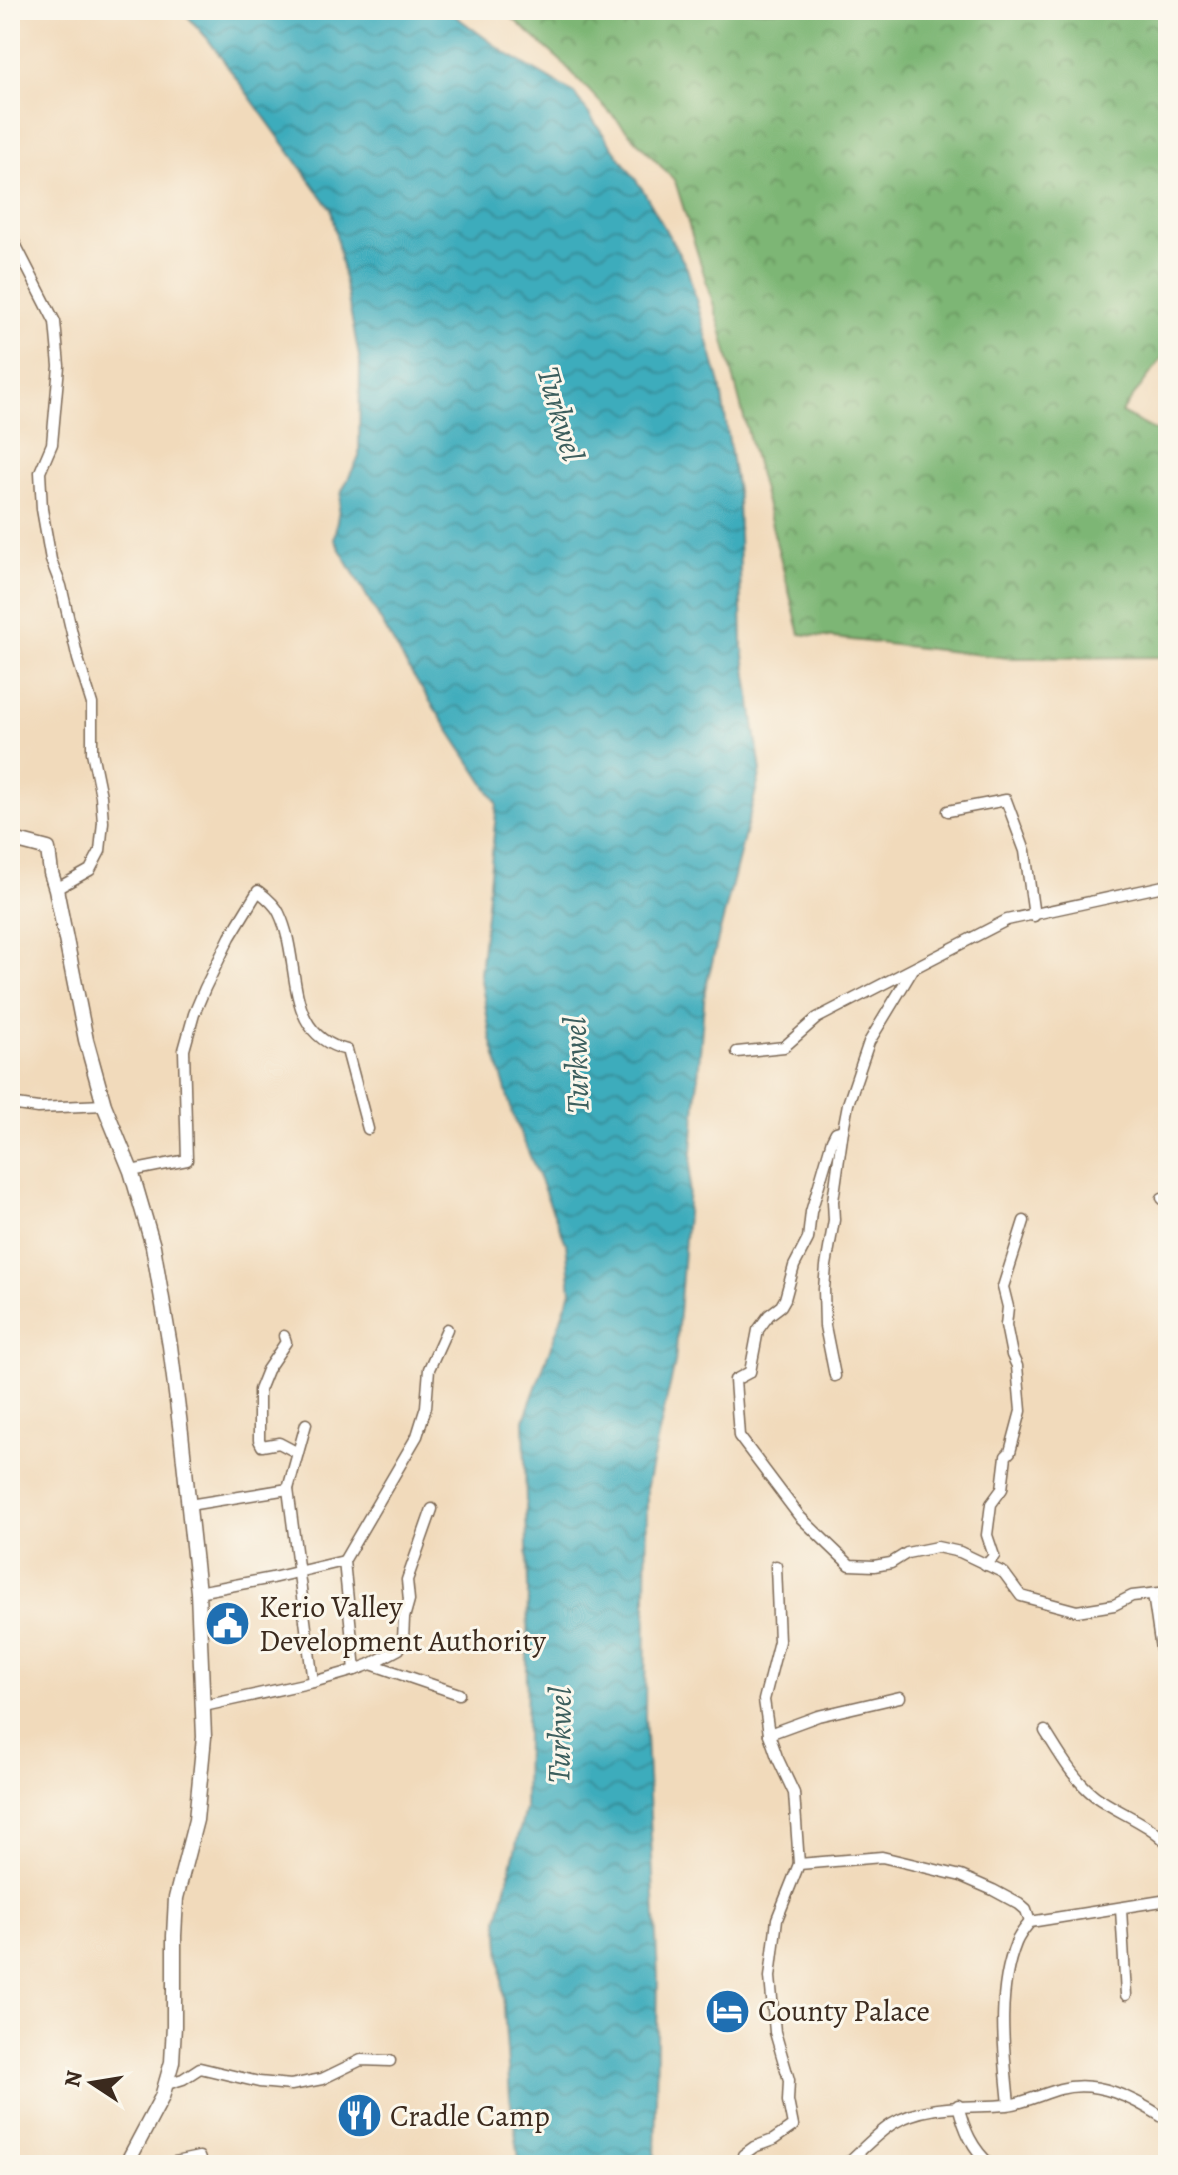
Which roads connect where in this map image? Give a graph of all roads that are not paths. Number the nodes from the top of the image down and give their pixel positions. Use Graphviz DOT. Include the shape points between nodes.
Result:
graph roads {
  1 [pos="10,234"];
  2 [pos="948,811"];
  3 [pos="10,839"];
  4 [pos="1168,885"];
  5 [pos="56,889"];
  6 [pos="1034,916"];
  7 [pos="913,969"];
  8 [pos="737,1052"];
  9 [pos="10,1104"];
  10 [pos="104,1105"];
  11 [pos="368,1129"];
  12 [pos="843,1130"];
  13 [pos="131,1171"];
  14 [pos="1024,1221"];
  15 [pos="447,1329"];
  16 [pos="284,1336"];
  17 [pos="835,1376"];
  18 [pos="306,1424"];
  19 [pos="298,1453"];
  20 [pos="288,1489"];
  21 [pos="189,1505"];
  22 [pos="432,1509"];
  23 [pos="344,1561"];
  24 [pos="986,1565"];
  25 [pos="776,1566"];
  26 [pos="300,1571"];
  27 [pos="198,1592"];
  28 [pos="1168,1592"];
  29 [pos="1153,1594"];
  30 [pos="371,1664"];
  31 [pos="355,1670"];
  32 [pos="313,1682"];
  33 [pos="459,1694"];
  34 [pos="900,1697"];
  35 [pos="1168,1697"];
  36 [pos="204,1706"];
  37 [pos="1045,1731"];
  38 [pos="769,1734"];
  39 [pos="1168,1844"];
  40 [pos="799,1864"];
  41 [pos="1168,1900"];
  42 [pos="1121,1909"];
  43 [pos="1030,1922"];
  44 [pos="1126,1995"];
  45 [pos="390,2061"];
  46 [pos="167,2084"];
  47 [pos="1009,2104"];
  48 [pos="958,2105"];
  49 [pos="1168,2124"];
  50 [pos="126,2165"];
  51 [pos="160,2165"];
  52 [pos="202,2165"];
  53 [pos="743,2165"];
  54 [pos="845,2165"];
  55 [pos="991,2165"];
  1 -- 5 [label="street" via="55,322 59,366 52,444 40,472 40,497 51,560 92,704 92,752 103,822 100,851 90,870"];
  2 -- 6 [label="street" via="1006,800 1025,851"];
  3 -- 5 [label="street" via="48,849"];
  4 -- 6 [label="street"];
  5 -- 10 [label="street"];
  6 -- 7 [label="street" via="1007,920"];
  7 -- 8 [label="street" via="817,1018 784,1047"];
  7 -- 12 [label="street" via="869,1042"];
  9 -- 10 [label="street"];
  10 -- 13 [label="street"];
  11 -- 13 [label="street" via="347,1050 325,1043 310,1028 279,912 258,891 205,988 184,1050 187,1160"];
  12 -- 17 [label="street" via="824,1289"];
  12 -- 24 [label="street" via="832,1140 808,1239 785,1299 758,1330 750,1372 735,1380 739,1436 800,1517 850,1565 891,1563 907,1553 937,1547"];
  13 -- 21 [label="street" via="153,1246"];
  14 -- 24 [label="street" via="1003,1287 1021,1411 1002,1489 991,1504 987,1535 994,1556"];
  15 -- 23 [label="street" via="429,1369 417,1436"];
  16 -- 19 [label="street" via="286,1342 259,1390 259,1440 262,1446 279,1443"];
  18 -- 19 [label="street"];
  19 -- 20 [label="street"];
  20 -- 21 [label="street"];
  20 -- 26 [label="street"];
  21 -- 27 [label="street"];
  22 -- 30 [label="street" via="407,1580 403,1640 399,1649"];
  23 -- 26 [label="street"];
  23 -- 31 [label="street"];
  24 -- 29 [label="street" via="1004,1573 1021,1596 1077,1611"];
  25 -- 38 [label="street" via="779,1641 764,1700"];
  26 -- 27 [label="street"];
  26 -- 32 [label="street"];
  27 -- 36 [label="street"];
  28 -- 29 [label="street"];
  29 -- 35 [label="street"];
  30 -- 31 [label="street"];
  30 -- 33 [label="street"];
  31 -- 32 [label="street"];
  32 -- 36 [label="street"];
  34 -- 38 [label="street" via="818,1716"];
  36 -- 46 [label="street" via="196,1820 176,1898 174,2026"];
  37 -- 39 [label="street" via="1085,1788"];
  38 -- 40 [label="street" via="794,1793"];
  40 -- 43 [label="street" via="882,1857 961,1876 1019,1904"];
  40 -- 53 [label="street" via="777,1919 770,1977 793,2126 743,2155"];
  41 -- 42 [label="street"];
  42 -- 43 [label="street"];
  42 -- 44 [label="street"];
  43 -- 47 [label="street" via="1017,1941 1006,1986 1003,2034"];
  45 -- 46 [label="street" via="361,2060 322,2079 291,2085 200,2068"];
  46 -- 50 [label="street"];
  47 -- 48 [label="street"];
  47 -- 49 [label="street" via="1084,2085 1128,2098"];
  48 -- 54 [label="street" via="892,2124"];
  48 -- 55 [label="street" via="971,2142"];
  51 -- 52 [label="street" via="199,2157"];
}
